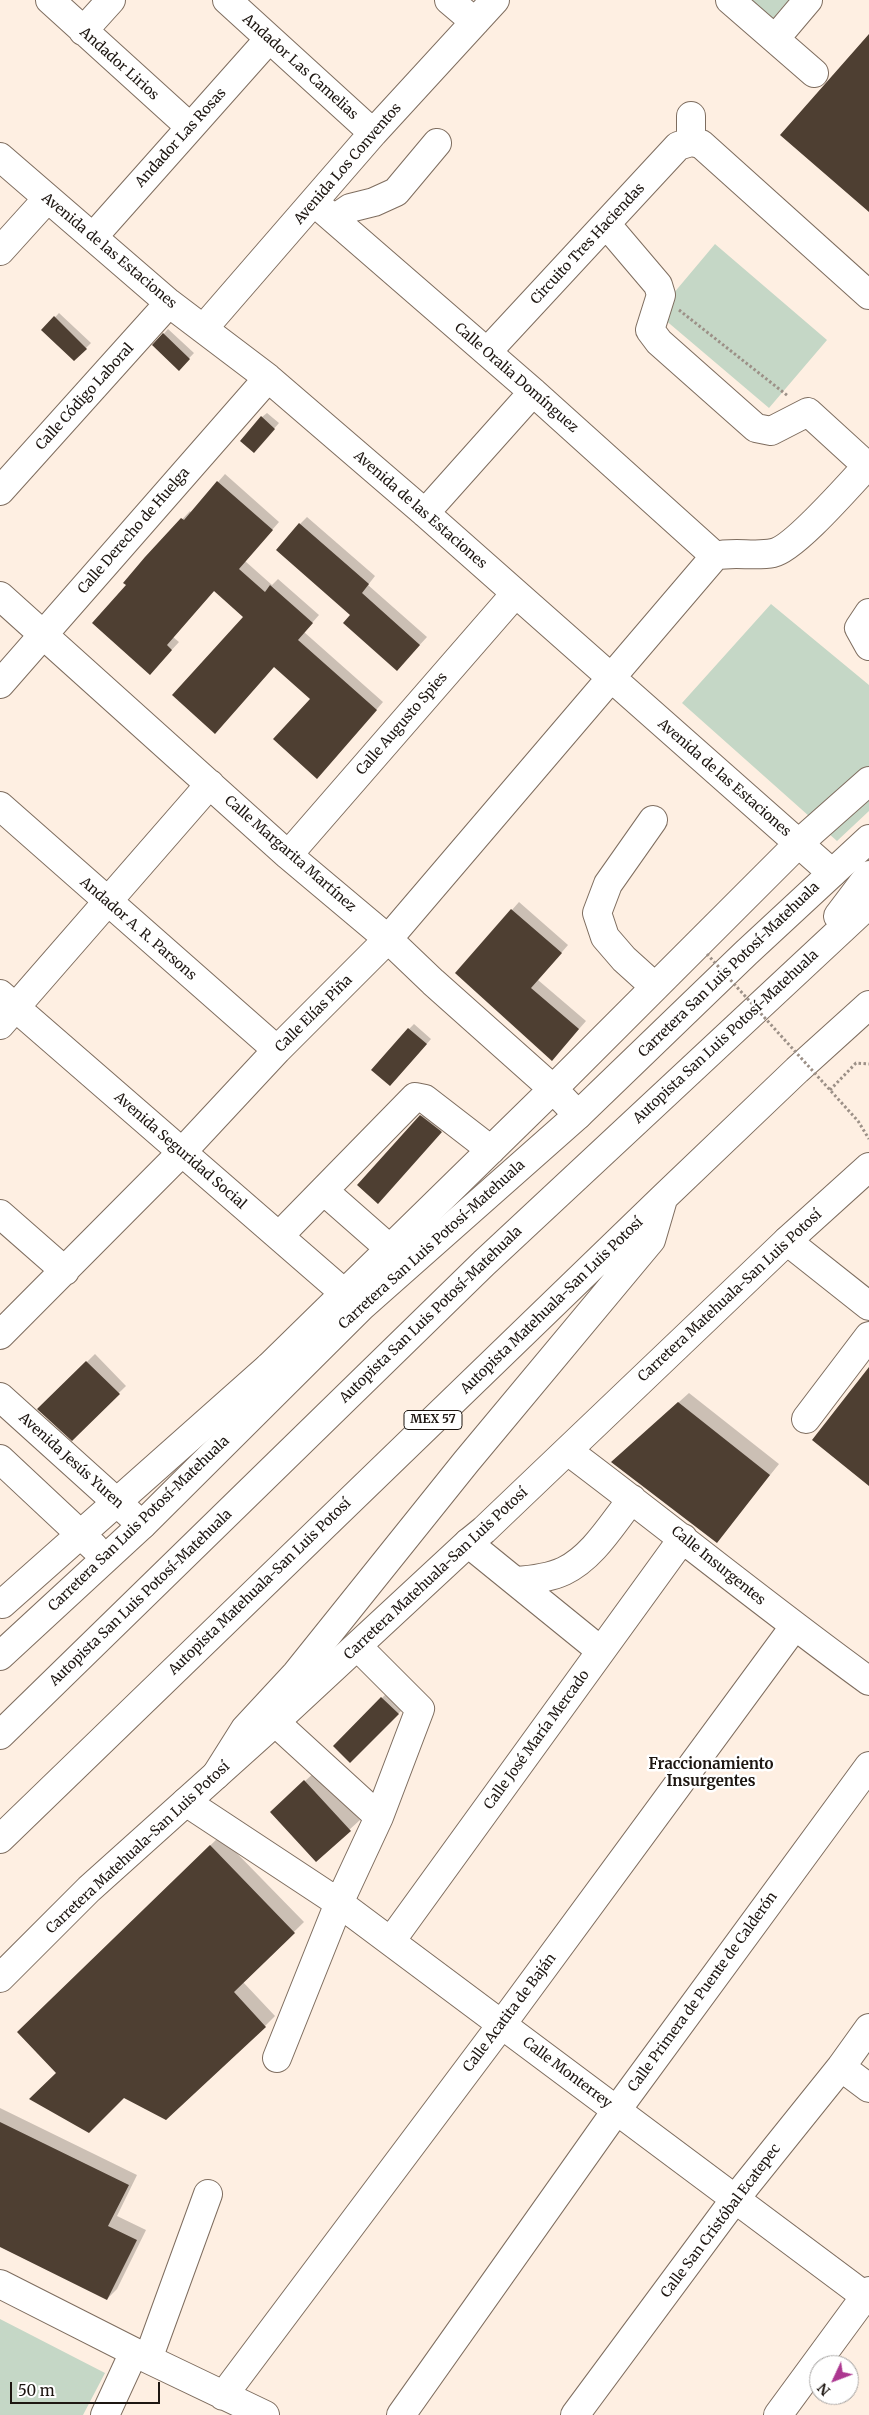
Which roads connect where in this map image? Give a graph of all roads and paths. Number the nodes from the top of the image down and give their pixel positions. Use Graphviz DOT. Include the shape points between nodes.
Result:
graph roads {
  1 [pos="50,0"];
  2 [pos="111,0"];
  3 [pos="227,0"];
  4 [pos="449,0"];
  5 [pos="495,0"];
  6 [pos="730,0"];
  7 [pos="808,0"];
  8 [pos="475,22"];
  9 [pos="83,30"];
  10 [pos="270,39"];
  11 [pos="775,39"];
  12 [pos="814,73"];
  13 [pos="190,127"];
  14 [pos="373,133"];
  15 [pos="438,143"];
  16 [pos="0,157"];
  17 [pos="47,199"];
  18 [pos="324,211"];
  19 [pos="607,225"];
  20 [pos="93,237"];
  21 [pos="0,251"];
  22 [pos="661,295"];
  23 [pos="869,295"];
  24 [pos="169,303"];
  25 [pos="203,329"];
  26 [pos="487,352"];
  27 [pos="268,378"];
  28 [pos="533,392"];
  29 [pos="808,412"];
  30 [pos="868,467"];
  31 [pos="0,491"];
  32 [pos="425,513"];
  33 [pos="715,556"];
  34 [pos="515,594"];
  35 [pos="0,596"];
  36 [pos="869,614"];
  37 [pos="43,634"];
  38 [pos="869,646"];
  39 [pos="611,678"];
  40 [pos="0,684"];
  41 [pos="869,780"];
  42 [pos="210,784"];
  43 [pos="0,806"];
  44 [pos="653,820"];
  45 [pos="869,839"];
  46 [pos="798,843"];
  47 [pos="288,855"];
  48 [pos="832,873"];
  49 [pos="869,876"];
  50 [pos="108,902"];
  51 [pos="869,904"];
  52 [pos="388,939"];
  53 [pos="707,954"];
  54 [pos="796,972"];
  55 [pos="655,987"];
  56 [pos="869,1005"];
  57 [pos="5,1009"];
  58 [pos="277,1050"];
  59 [pos="869,1064"];
  60 [pos="553,1089"];
  61 [pos="830,1090"];
  62 [pos="578,1115"];
  63 [pos="869,1140"];
  64 [pos="491,1150"];
  65 [pos="182,1152"];
  66 [pos="869,1167"];
  67 [pos="324,1191"];
  68 [pos="664,1197"];
  69 [pos="0,1214"];
  70 [pos="279,1236"];
  71 [pos="787,1241"];
  72 [pos="390,1248"];
  73 [pos="65,1271"];
  74 [pos="353,1300"];
  75 [pos="869,1306"];
  76 [pos="0,1335"];
  77 [pos="869,1336"];
  78 [pos="269,1367"];
  79 [pos="0,1397"];
  80 [pos="256,1411"];
  81 [pos="806,1419"];
  82 [pos="568,1451"];
  83 [pos="0,1459"];
  84 [pos="632,1499"];
  85 [pos="116,1502"];
  86 [pos="142,1525"];
  87 [pos="81,1536"];
  88 [pos="683,1538"];
  89 [pos="468,1543"];
  90 [pos="105,1558"];
  91 [pos="515,1581"];
  92 [pos="1,1604"];
  93 [pos="794,1627"];
  94 [pos="358,1646"];
  95 [pos="601,1651"];
  96 [pos="0,1656"];
  97 [pos="869,1681"];
  98 [pos="275,1722"];
  99 [pos="0,1735"];
  100 [pos="869,1766"];
  101 [pos="216,1775"];
  102 [pos="186,1802"];
  103 [pos="378,1817"];
  104 [pos="0,1839"];
  105 [pos="340,1903"];
  106 [pos="391,1941"];
  107 [pos="0,1978"];
  108 [pos="502,2024"];
  109 [pos="869,2028"];
  110 [pos="277,2058"];
  111 [pos="841,2068"];
  112 [pos="869,2088"];
  113 [pos="616,2110"];
  114 [pos="208,2194"];
  115 [pos="735,2199"];
  116 [pos="0,2284"];
  117 [pos="868,2296"];
  118 [pos="141,2356"];
  119 [pos="223,2396"];
  120 [pos="259,2414"];
  121 [pos="105,2415"];
  122 [pos="400,2415"];
  123 [pos="575,2415"];
  124 [pos="778,2415"];
  1 -- 9 [label="main road, Andador Lirios"];
  2 -- 9 [label="main road"];
  3 -- 10 [label="main road, Andador Las Camelias"];
  4 -- 8 [label="main road"];
  5 -- 8 [label="main road, Avenida Los Conventos"];
  6 -- 11 [label="main road"];
  7 -- 11 [label="main road"];
  8 -- 14 [label="main road, Avenida Los Conventos"];
  9 -- 13 [label="main road, Andador Lirios"];
  10 -- 13 [label="main road, Andador Las Rosas"];
  10 -- 14 [label="main road, Andador Las Camelias"];
  11 -- 12 [label="main road"];
  13 -- 20 [label="main road, Andador Las Rosas"];
  14 -- 18 [label="main road, Avenida Los Conventos"];
  15 -- 18 [label="main road" via="396,192 374,202"];
  16 -- 17 [label="main road, Avenida de las Estaciones"];
  17 -- 20 [label="main road, Avenida de las Estaciones"];
  17 -- 21 [label="main road"];
  18 -- 25 [label="main road, Avenida Los Conventos"];
  18 -- 26 [label="main road, Calle Oralia Domínguez"];
  19 -- 22 [label="main road" via="658,285"];
  19 -- 23 [label="main road, Circuito Tres Haciendas" via="692,129 701,144"];
  19 -- 26 [label="main road, Circuito Tres Haciendas"];
  20 -- 24 [label="main road, Avenida de las Estaciones"];
  22 -- 29 [label="path"];
  22 -- 29 [label="main road" via="650,330 659,342 756,428 771,431"];
  24 -- 25 [label="main road, Avenida de las Estaciones"];
  24 -- 31 [label="main road, Calle Código Laboral"];
  25 -- 27 [label="main road, Avenida de las Estaciones"];
  26 -- 28 [label="main road, Calle Oralia Domínguez"];
  27 -- 32 [label="main road, Avenida de las Estaciones"];
  27 -- 37 [label="main road, Calle Derecho de Huelga"];
  28 -- 32 [label="main road"];
  28 -- 33 [label="main road, Calle Oralia Domínguez"];
  29 -- 30 [label="main road"];
  30 -- 33 [label="main road" via="791,543 774,553"];
  32 -- 34 [label="main road, Avenida de las Estaciones"];
  33 -- 39 [label="main road"];
  34 -- 39 [label="main road, Avenida de las Estaciones"];
  34 -- 47 [label="main road, Calle Augusto Spies"];
  35 -- 37 [label="main road, Calle Margarita Martínez"];
  36 -- 38 [label="main road" via="860,628"];
  37 -- 40 [label="main road, Calle Derecho de Huelga"];
  37 -- 42 [label="main road, Calle Margarita Martínez"];
  39 -- 46 [label="main road, Avenida de las Estaciones"];
  39 -- 52 [label="main road, Calle Elías Piña"];
  41 -- 46 [label="main road"];
  42 -- 47 [label="main road, Calle Margarita Martínez"];
  42 -- 50 [label="main road"];
  43 -- 50 [label="main road, Andador A. R. Parsons"];
  44 -- 55 [label="main road" via="608,884 597,913 605,937"];
  45 -- 48 [label="main road, Carretera San Luis Potosí-Matehuala"];
  46 -- 48 [label="main road, Avenida de las Estaciones"];
  46 -- 55 [label="main road"];
  47 -- 52 [label="main road, Calle Margarita Martínez"];
  48 -- 62 [label="main road, Carretera San Luis Potosí-Matehuala"];
  49 -- 54 [label="main road"];
  50 -- 57 [label="main road"];
  50 -- 58 [label="main road, Andador A. R. Parsons"];
  51 -- 54 [label="main road, Autopista San Luis Potosí-Matehuala"];
  52 -- 58 [label="main road, Calle Elías Piña"];
  52 -- 60 [label="main road, Calle Margarita Martínez"];
  53 -- 61 [label="path, bridge"];
  54 -- 99 [label="main road, Autopista San Luis Potosí-Matehuala" via="484,1264"];
  55 -- 60 [label="main road"];
  56 -- 68 [label="main road, Autopista Matehuala-San Luis Potosí / MEX 57"];
  57 -- 65 [label="main road, Avenida Seguridad Social"];
  58 -- 65 [label="main road, Calle Elías Piña"];
  59 -- 61 [label="path" via="856,1063"];
  60 -- 62 [label="main road, Calle Margarita Martínez"];
  60 -- 64 [label="main road"];
  61 -- 63 [label="path, bridge" via="858,1121"];
  62 -- 74 [label="main road, Carretera San Luis Potosí-Matehuala"];
  64 -- 67 [label="main road" via="425,1099 415,1097"];
  64 -- 72 [label="main road"];
  65 -- 70 [label="main road, Avenida Seguridad Social"];
  65 -- 73 [label="main road, Calle Elías Piña"];
  66 -- 71 [label="main road, Carretera Matehuala-San Luis Potosí"];
  67 -- 70 [label="main road"];
  67 -- 72 [label="main road"];
  68 -- 101 [label="main road" via="652,1240 466,1462 296,1674 245,1729"];
  68 -- 104 [label="main road, Autopista Matehuala-San Luis Potosí / MEX 57"];
  69 -- 73 [label="main road"];
  70 -- 74 [label="main road, Avenida Seguridad Social"];
  71 -- 75 [label="main road"];
  71 -- 82 [label="main road, Carretera Matehuala-San Luis Potosí"];
  72 -- 74 [label="main road"];
  73 -- 76 [label="main road, Calle Elías Piña"];
  74 -- 78 [label="main road"];
  74 -- 80 [label="main road, Carretera San Luis Potosí-Matehuala"];
  77 -- 81 [label="main road"];
  78 -- 80 [label="main road"];
  78 -- 85 [label="main road"];
  79 -- 85 [label="main road, Avenida Jesús Yuren"];
  80 -- 86 [label="main road, Carretera San Luis Potosí-Matehuala"];
  82 -- 84 [label="main road, Calle Insurgentes"];
  82 -- 89 [label="main road, Carretera Matehuala-San Luis Potosí"];
  83 -- 87 [label="main road"];
  84 -- 88 [label="main road, Calle Insurgentes"];
  84 -- 91 [label="main road" via="587,1556 564,1571 538,1579"];
  85 -- 86 [label="main road, Avenida Jesús Yuren"];
  85 -- 87 [label="main road"];
  86 -- 90 [label="main road, Carretera San Luis Potosí-Matehuala"];
  87 -- 90 [label="main road"];
  87 -- 92 [label="main road"];
  88 -- 93 [label="main road, Calle Insurgentes"];
  88 -- 95 [label="main road, Calle José María Mercado"];
  89 -- 91 [label="main road"];
  89 -- 94 [label="main road, Carretera Matehuala-San Luis Potosí"];
  90 -- 96 [label="main road, Carretera San Luis Potosí-Matehuala"];
  91 -- 95 [label="main road"];
  93 -- 97 [label="main road, Calle Insurgentes"];
  93 -- 108 [label="main road, Calle Acatita de Baján"];
  94 -- 98 [label="main road, Carretera Matehuala-San Luis Potosí"];
  94 -- 103 [label="main road" via="420,1710"];
  95 -- 106 [label="main road, Calle José María Mercado"];
  98 -- 101 [label="main road, Carretera Matehuala-San Luis Potosí"];
  98 -- 103 [label="main road"];
  100 -- 113 [label="main road, Calle Primera de Puente de Calderón"];
  101 -- 102 [label="main road, Carretera Matehuala-San Luis Potosí"];
  102 -- 105 [label="main road, Calle Monterrey"];
  102 -- 107 [label="main road, Carretera Matehuala-San Luis Potosí" via="89,1889"];
  103 -- 105 [label="main road"];
  105 -- 106 [label="main road, Calle Monterrey"];
  105 -- 110 [label="main road"];
  106 -- 108 [label="main road, Calle Monterrey"];
  108 -- 113 [label="main road, Calle Monterrey"];
  108 -- 119 [label="main road, Calle Acatita de Baján"];
  109 -- 111 [label="main road, Calle San Cristóbal Ecatepec"];
  111 -- 112 [label="main road"];
  111 -- 115 [label="main road, Calle San Cristóbal Ecatepec"];
  113 -- 115 [label="main road, Calle Monterrey"];
  113 -- 122 [label="main road, Calle Primera de Puente de Calderón"];
  114 -- 118 [label="main road"];
  115 -- 117 [label="main road, Calle Monterrey"];
  115 -- 123 [label="main road, Calle San Cristóbal Ecatepec"];
  116 -- 118 [label="main road"];
  117 -- 124 [label="main road"];
  118 -- 119 [label="main road"];
  118 -- 121 [label="main road"];
  119 -- 120 [label="main road"];
}
